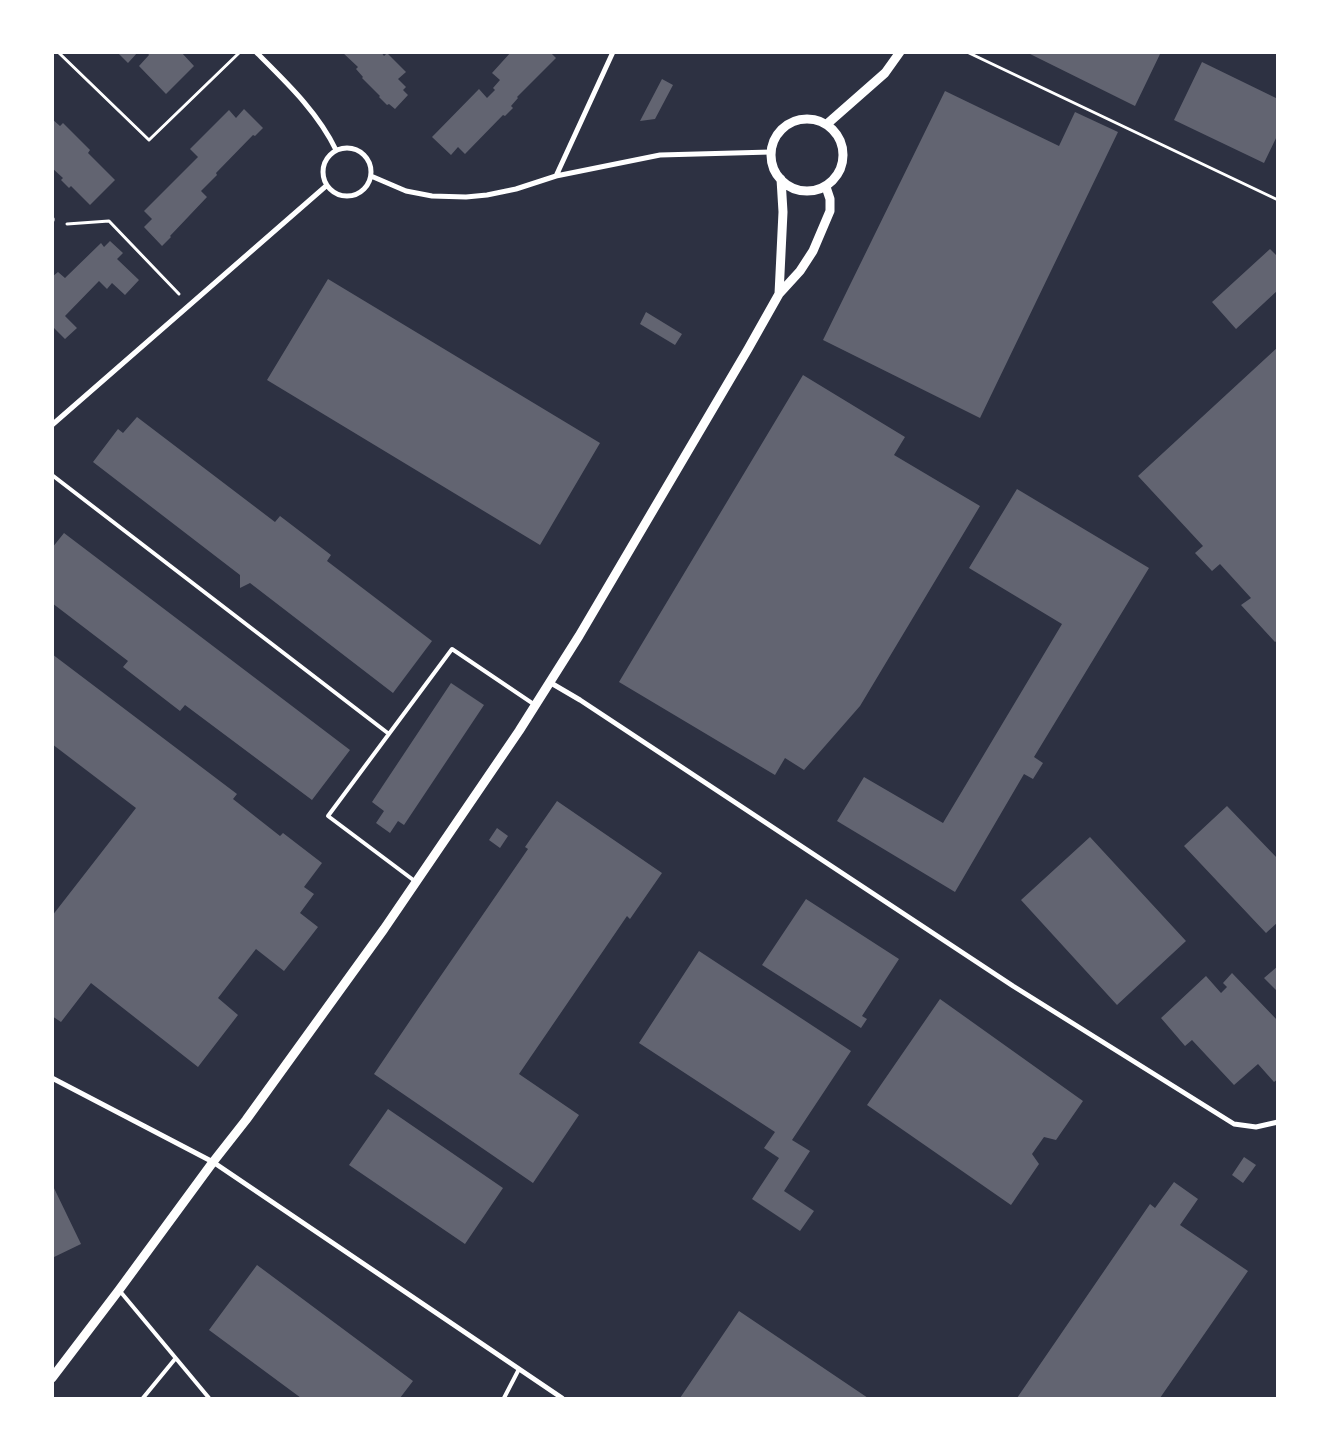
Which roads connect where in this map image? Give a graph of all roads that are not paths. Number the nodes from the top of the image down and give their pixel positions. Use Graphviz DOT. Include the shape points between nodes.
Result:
graph roads {
  1 [pos="256,52"];
  2 [pos="613,52"];
  3 [pos="900,52"];
  4 [pos="828,124"];
  5 [pos="336,150"];
  6 [pos="771,152"];
  7 [pos="371,176"];
  8 [pos="556,176"];
  9 [pos="781,179"];
  10 [pos="326,186"];
  11 [pos="826,187"];
  12 [pos="779,294"];
  13 [pos="52,425"];
  14 [pos="52,475"];
  15 [pos="551,682"];
  16 [pos="536,706"];
  17 [pos="389,734"];
  18 [pos="416,882"];
  19 [pos="52,1078"];
  20 [pos="1278,1122"];
  21 [pos="213,1162"];
  22 [pos="119,1290"];
  23 [pos="175,1358"];
  24 [pos="519,1369"];
  25 [pos="52,1378"];
  26 [pos="143,1398"];
  27 [pos="209,1398"];
  28 [pos="504,1398"];
  29 [pos="562,1398"];
  1 -- 5 [label="street" via="316,116"];
  2 -- 8 [label="street"];
  3 -- 4 [label="street" via="885,73"];
  4 -- 6 [label="street" via="811,119 792,122 778,133"];
  4 -- 11 [label="street" via="841,141 844,158 839,173"];
  5 -- 7 [label="street" via="349,148 362,152 370,163"];
  5 -- 10 [label="street" via="323,166"];
  6 -- 8 [label="street" via="660,155"];
  6 -- 9 [label="street" via="772,165"];
  7 -- 8 [label="street" via="406,191 466,197 516,189"];
  7 -- 10 [label="street" via="367,187 358,195 346,197 335,194"];
  9 -- 11 [label="street" via="791,188 800,190"];
  9 -- 12 [label="street" via="783,212"];
  10 -- 13 [label="street"];
  11 -- 12 [label="street" via="830,211 823,230 800,270"];
  12 -- 15 [label="street"];
  14 -- 17 [label="lane"];
  15 -- 16 [label="street"];
  15 -- 20 [label="street" via="1013,986 1234,1124 1256,1127"];
  16 -- 17 [label="lane" via="452,649"];
  16 -- 18 [label="street"];
  17 -- 18 [label="lane" via="328,816"];
  18 -- 21 [label="street"];
  19 -- 21 [label="street"];
  21 -- 22 [label="street"];
  21 -- 24 [label="street"];
  22 -- 23 [label="lane"];
  22 -- 25 [label="street"];
  23 -- 26 [label="lane"];
  23 -- 27 [label="lane"];
  24 -- 28 [label="lane"];
  24 -- 29 [label="street"];
}
